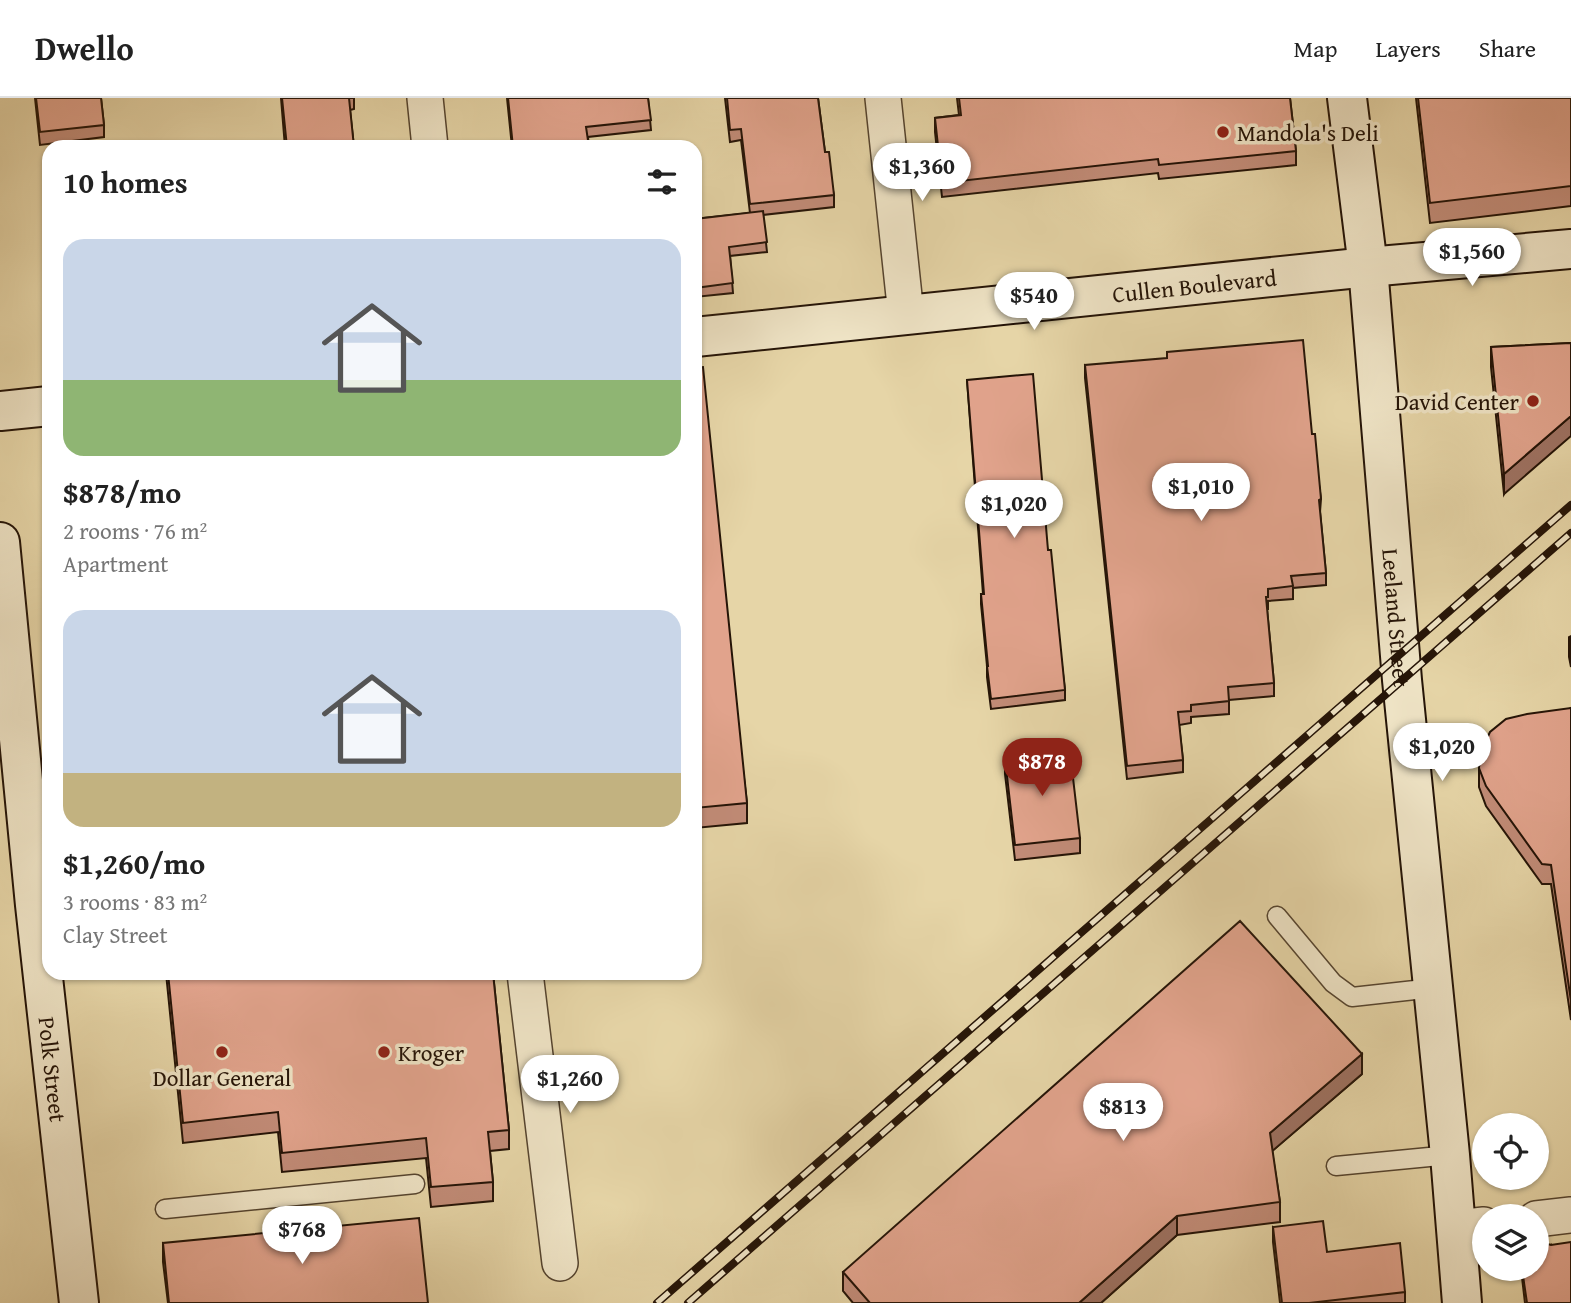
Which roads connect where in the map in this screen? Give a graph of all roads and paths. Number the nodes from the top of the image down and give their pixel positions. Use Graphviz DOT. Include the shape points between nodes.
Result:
graph roads {
  1 [pos="425,98"];
  2 [pos="883,98"];
  3 [pos="1346,98"];
  4 [pos="429,140"];
  5 [pos="1571,249"];
  6 [pos="1368,267"];
  7 [pos="906,315"];
  8 [pos="702,336"];
  9 [pos="42,407"];
  10 [pos="0,411"];
  11 [pos="0,542"];
  12 [pos="1277,916"];
  13 [pos="42,968"];
  14 [pos="43,980"];
  15 [pos="527,980"];
  16 [pos="1433,988"];
  17 [pos="1450,1155"];
  18 [pos="1336,1166"];
  19 [pos="415,1184"];
  20 [pos="165,1209"];
  21 [pos="1571,1216"];
  22 [pos="1549,1218"];
  23 [pos="1470,1227"];
  24 [pos="560,1263"];
  25 [pos="79,1303"];
  26 [pos="1462,1303"];
  1 -- 4 [label="street"];
  2 -- 7 [label="street"];
  3 -- 6 [label="main road, Leeland Street"];
  5 -- 6 [label="main road, Cullen Boulevard"];
  6 -- 7 [label="main road, Cullen Boulevard"];
  6 -- 16 [label="main road, Leeland Street"];
  7 -- 8 [label="main road, Cullen Boulevard"];
  9 -- 10 [label="main road"];
  11 -- 13 [label="main road, Polk Street"];
  12 -- 16 [label="lane" via="1333,982 1352,997"];
  14 -- 25 [label="main road, Polk Street"];
  15 -- 24 [label="street"];
  16 -- 17 [label="main road, Leeland Street"];
  17 -- 18 [label="lane"];
  17 -- 23 [label="main road, Leeland Street"];
  19 -- 20 [label="lane"];
  21 -- 22 [label="street"];
  23 -- 26 [label="main road, Leeland Street"];
}
